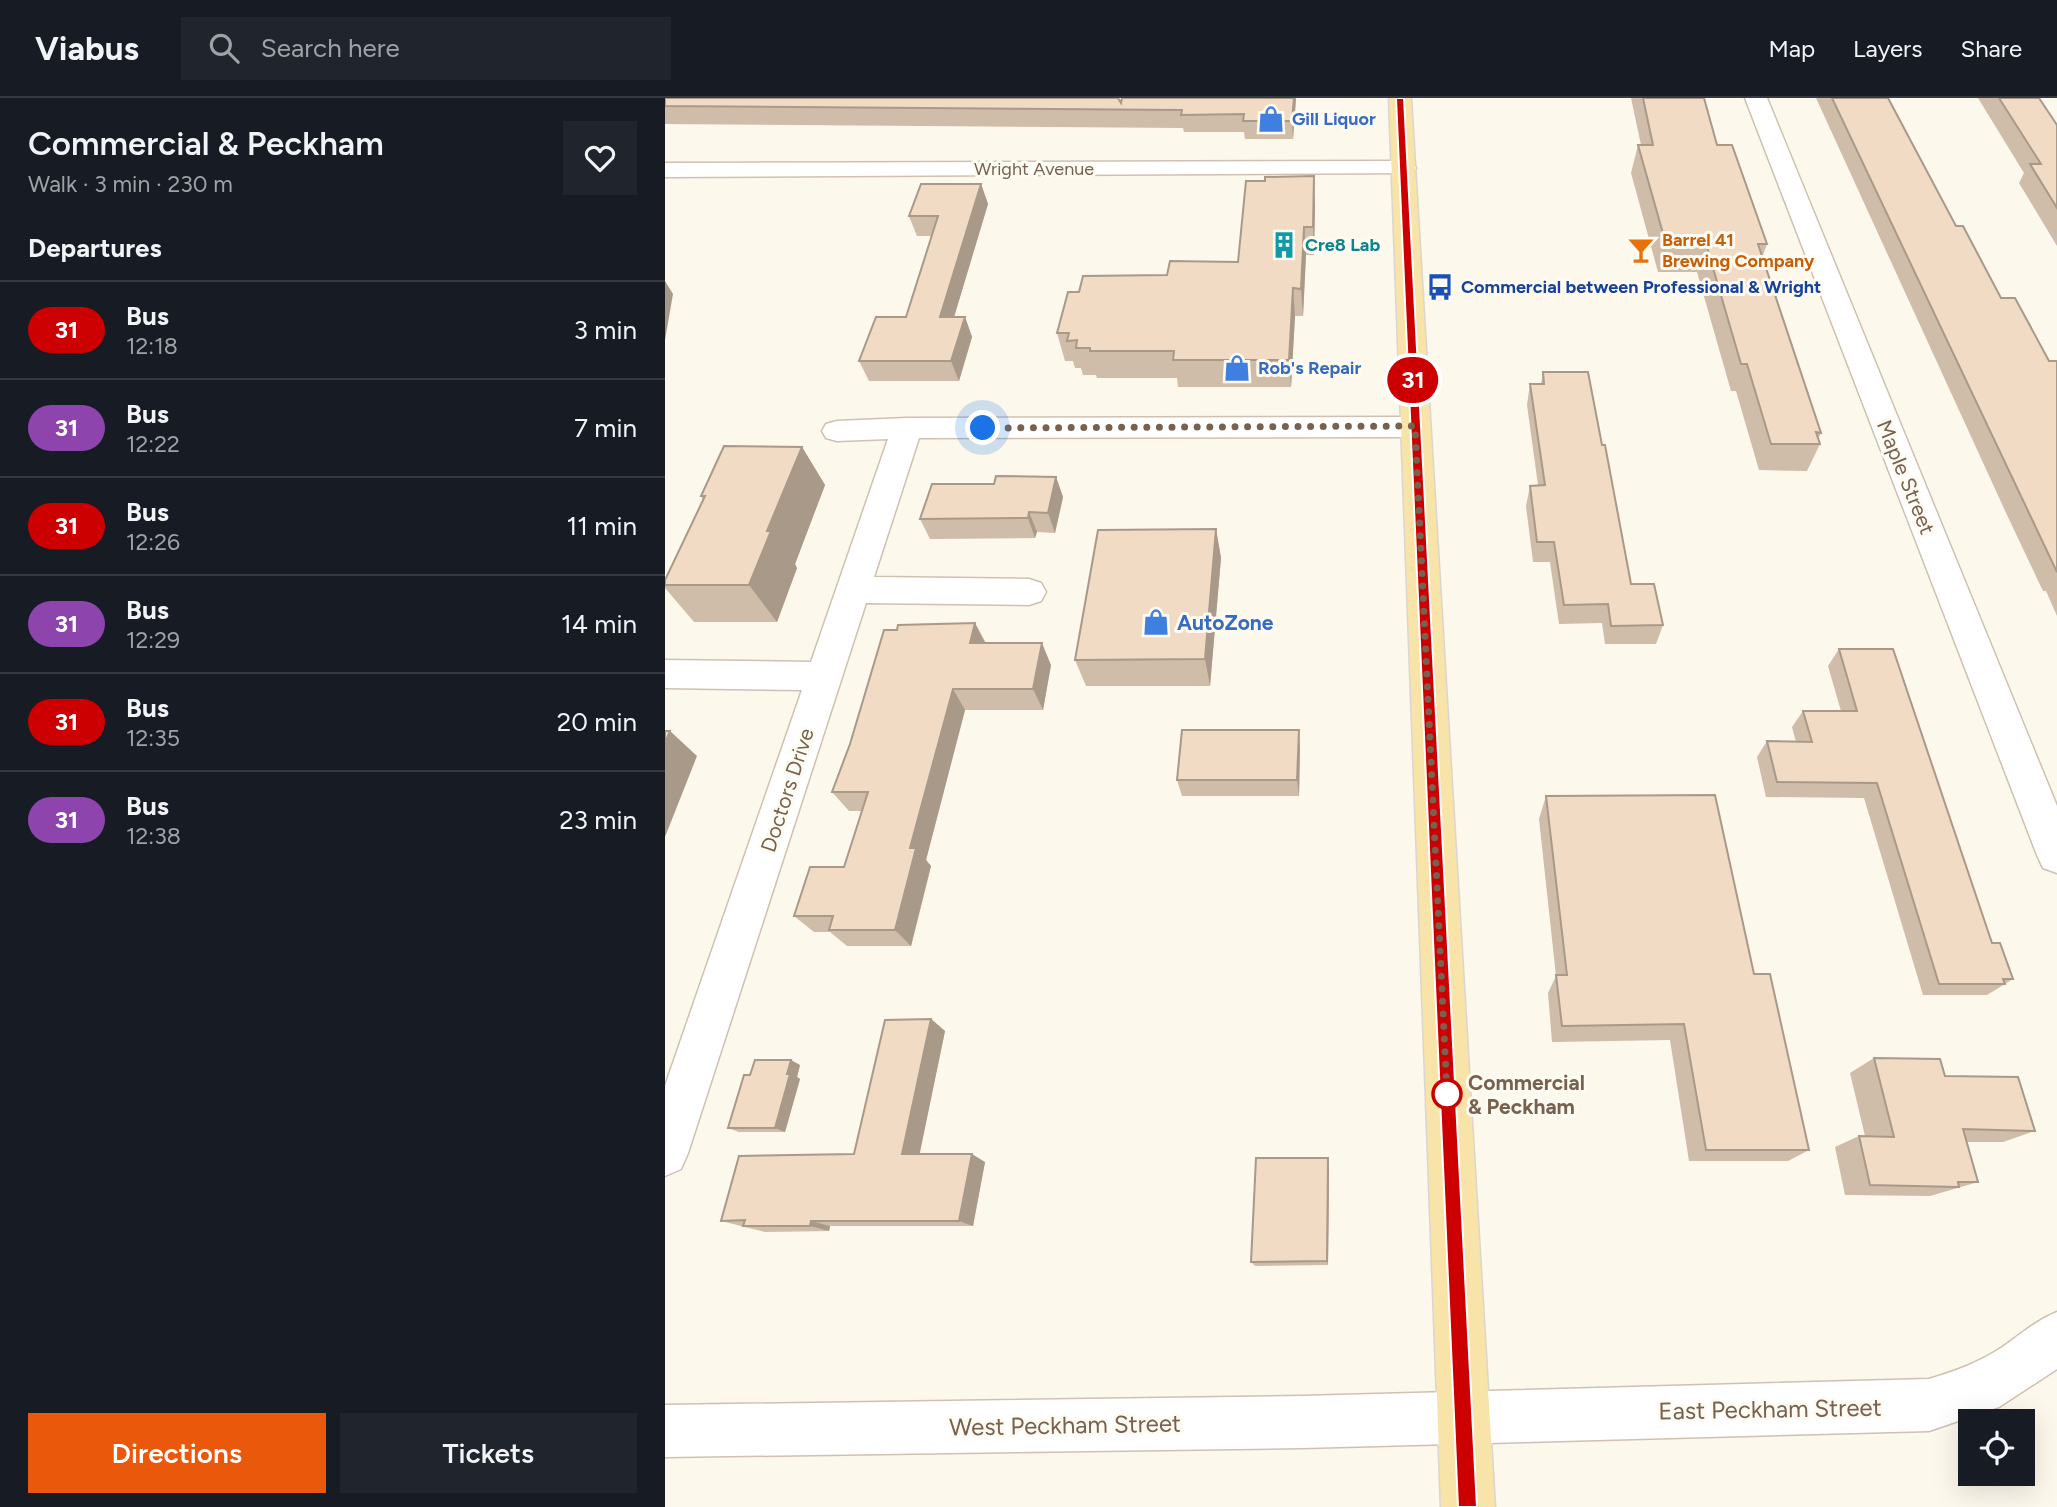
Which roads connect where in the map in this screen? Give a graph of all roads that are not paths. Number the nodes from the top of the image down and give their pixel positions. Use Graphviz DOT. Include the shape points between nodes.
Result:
graph roads {
  1 [pos="1400,98"];
  2 [pos="1756,98"];
  3 [pos="1404,168"];
  4 [pos="665,170"];
  5 [pos="1415,426"];
  6 [pos="907,428"];
  7 [pos="837,431"];
  8 [pos="853,590"];
  9 [pos="1029,592"];
  10 [pos="665,674"];
  11 [pos="825,676"];
  12 [pos="2057,855"];
  13 [pos="665,1153"];
  14 [pos="2057,1337"];
  15 [pos="1464,1417"];
  16 [pos="665,1431"];
  17 [pos="1468,1507"];
  1 -- 3 [label="main road"];
  2 -- 12 [label="street, Maple Street"];
  3 -- 4 [label="street, Wright Avenue"];
  3 -- 5 [label="main road"];
  5 -- 6 [label="street"];
  5 -- 15 [label="main road"];
  6 -- 7 [label="street"];
  6 -- 8 [label="street, Doctors Drive"];
  8 -- 9 [label="street"];
  8 -- 11 [label="street, Doctors Drive"];
  10 -- 11 [label="street"];
  11 -- 13 [label="street, Doctors Drive"];
  14 -- 15 [label="street, East Peckham Street" via="1981,1389 1929,1405"];
  15 -- 16 [label="street, West Peckham Street"];
  15 -- 17 [label="main road"];
}
